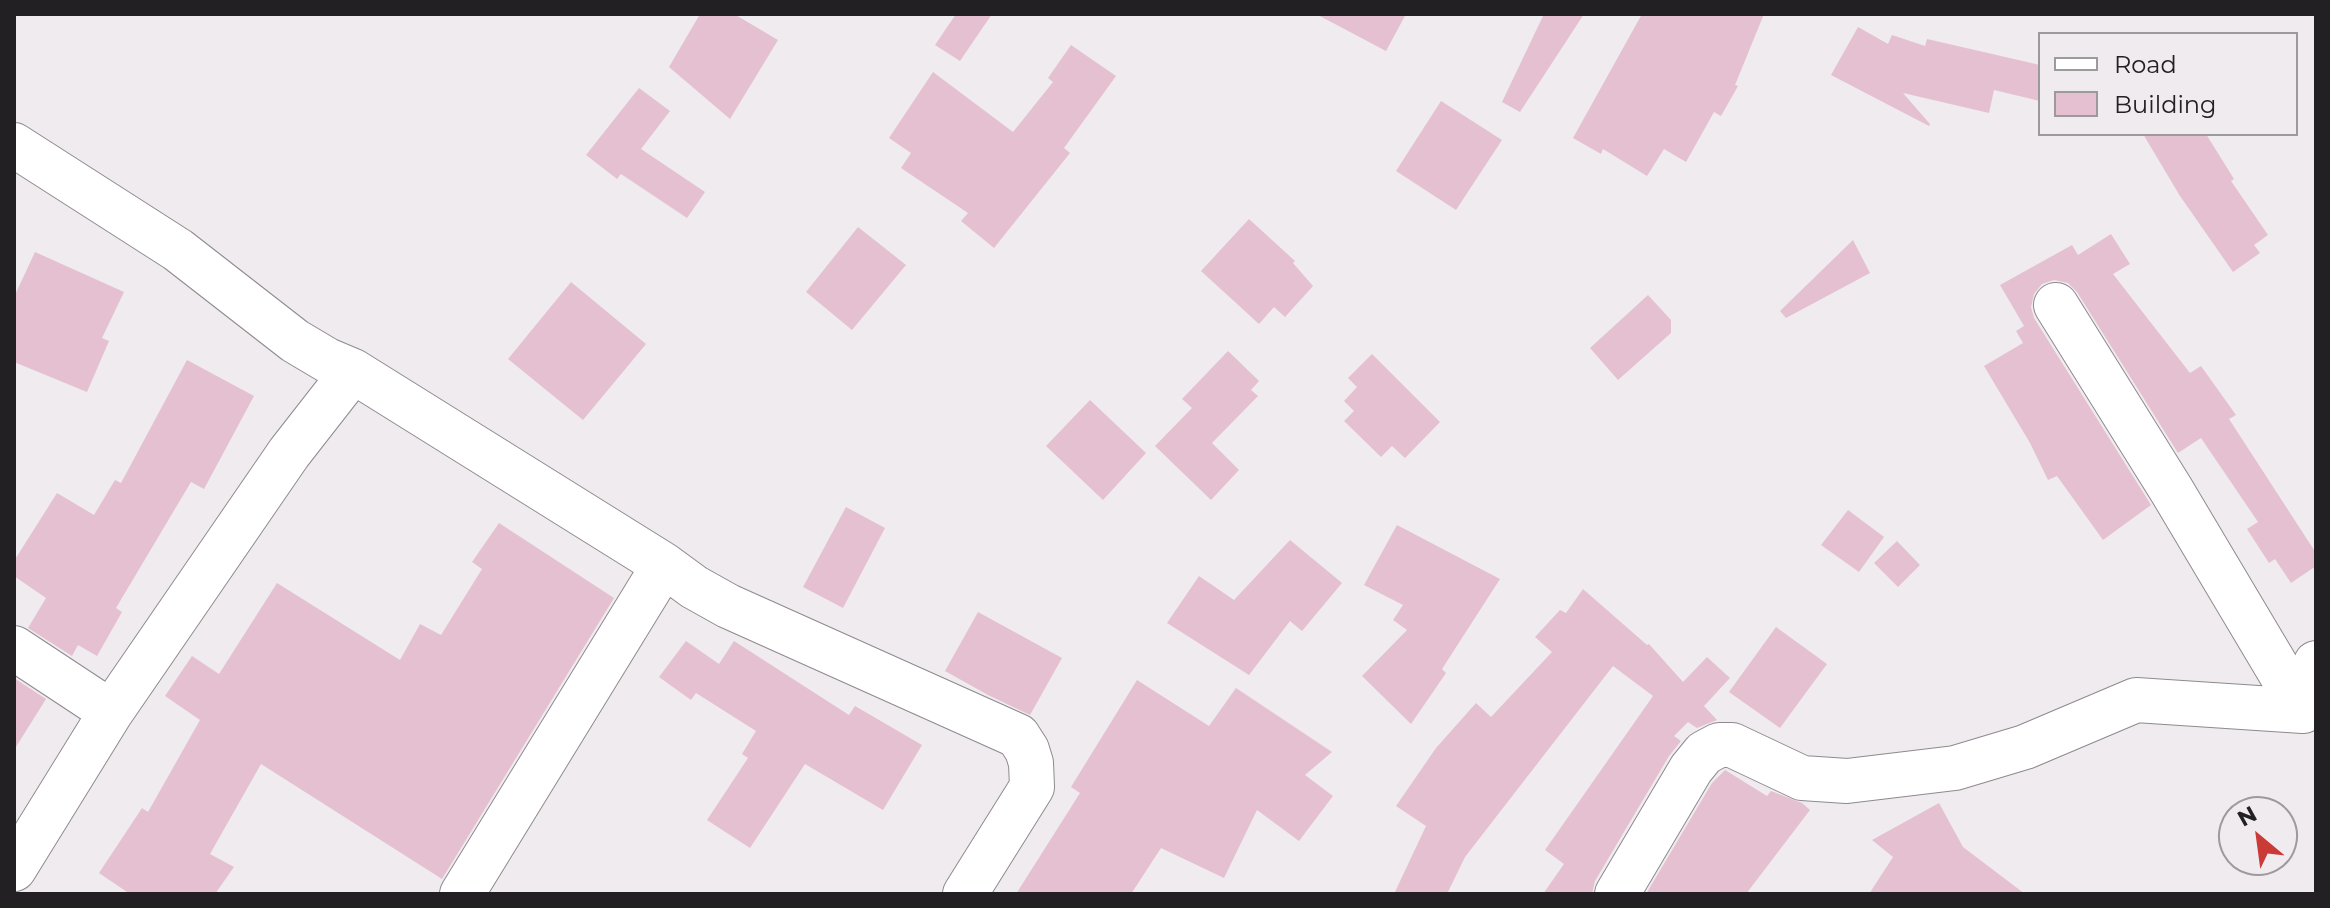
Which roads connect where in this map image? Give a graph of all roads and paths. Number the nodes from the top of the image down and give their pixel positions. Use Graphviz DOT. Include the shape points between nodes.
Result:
graph roads {
  1 [pos="14,145"];
  2 [pos="2056,305"];
  3 [pos="353,371"];
  4 [pos="664,565"];
  5 [pos="14,648"];
  6 [pos="2316,663"];
  7 [pos="2303,711"];
  8 [pos="111,712"];
  9 [pos="14,869"];
  10 [pos="462,894"];
  11 [pos="965,894"];
  12 [pos="1617,894"];
  1 -- 3 [label="street" via="178,250 295,341"];
  2 -- 7 [label="street"];
  3 -- 4 [label="street"];
  3 -- 8 [label="street" via="289,453"];
  4 -- 10 [label="street"];
  4 -- 11 [label="street" via="728,606 1018,736 1031,763 1032,787"];
  5 -- 8 [label="street"];
  6 -- 7 [label="street"];
  7 -- 12 [label="street" via="2136,700 2025,747 1955,768 1847,781 1802,778 1732,745 1719,745 1691,769"];
  8 -- 9 [label="street"];
}
